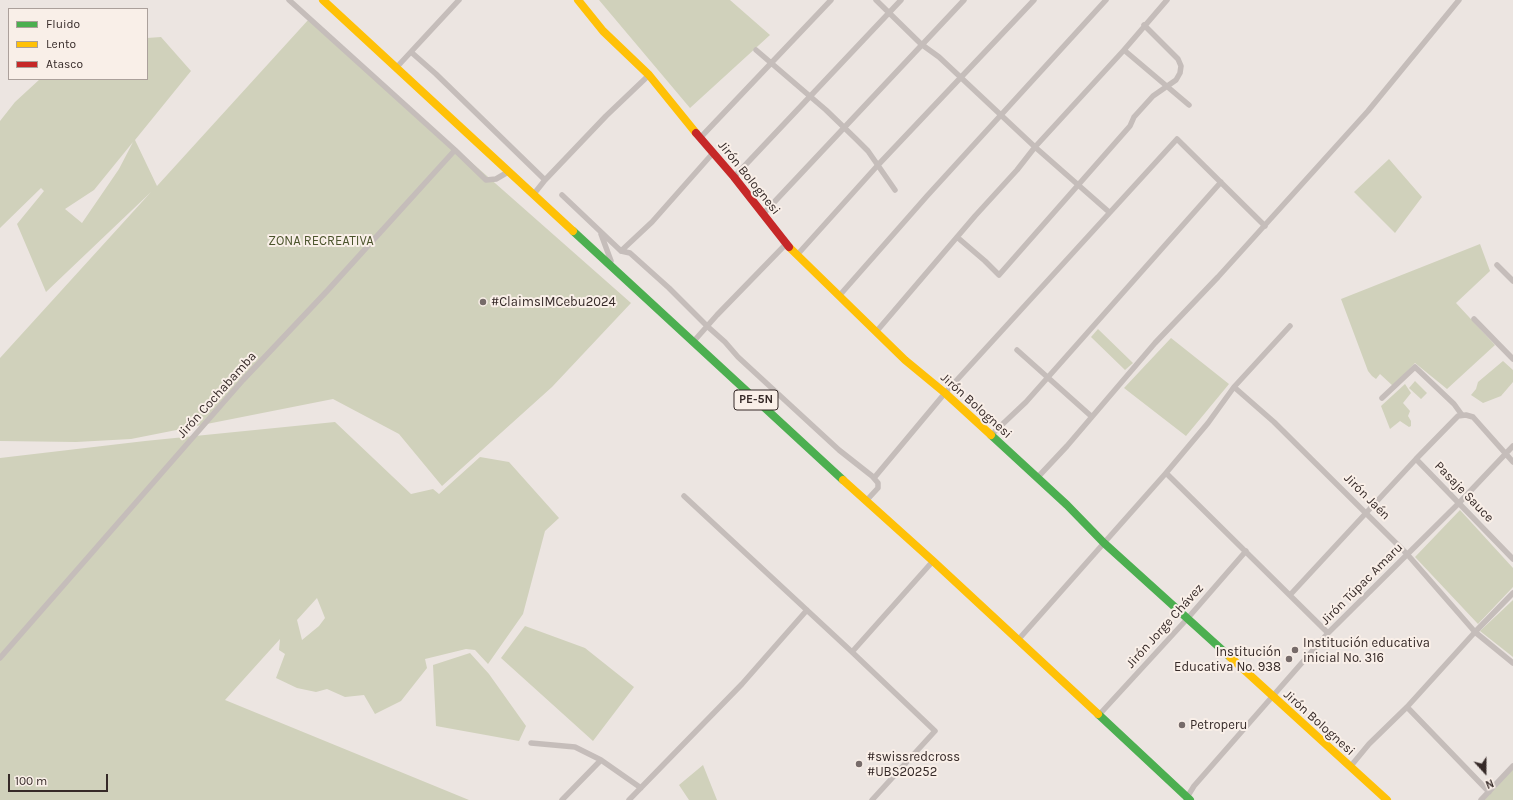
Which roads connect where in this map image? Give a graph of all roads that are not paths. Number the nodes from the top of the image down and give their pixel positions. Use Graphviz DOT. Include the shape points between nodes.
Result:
graph roads {
  1 [pos="289,0"];
  2 [pos="323,0"];
  3 [pos="459,0"];
  4 [pos="578,0"];
  5 [pos="832,0"];
  6 [pos="876,0"];
  7 [pos="901,0"];
  8 [pos="964,0"];
  9 [pos="1034,0"];
  10 [pos="1106,0"];
  11 [pos="1167,0"];
  12 [pos="1459,0"];
  13 [pos="889,12"];
  14 [pos="1144,26"];
  15 [pos="921,44"];
  16 [pos="756,50"];
  17 [pos="1124,50"];
  18 [pos="411,52"];
  19 [pos="771,64"];
  20 [pos="396,68"];
  21 [pos="648,75"];
  22 [pos="960,77"];
  23 [pos="1167,86"];
  24 [pos="809,97"];
  25 [pos="1189,105"];
  26 [pos="1001,115"];
  27 [pos="843,127"];
  28 [pos="700,138"];
  29 [pos="1035,147"];
  30 [pos="455,150"];
  31 [pos="713,153"];
  32 [pos="878,165"];
  33 [pos="508,172"];
  34 [pos="734,177"];
  35 [pos="545,180"];
  36 [pos="1221,182"];
  37 [pos="1078,184"];
  38 [pos="895,190"];
  39 [pos="533,195"];
  40 [pos="562,195"];
  41 [pos="1109,212"];
  42 [pos="763,214"];
  43 [pos="1265,226"];
  44 [pos="601,233"];
  45 [pos="957,237"];
  46 [pos="786,244"];
  47 [pos="621,252"];
  48 [pos="797,254"];
  49 [pos="612,265"];
  50 [pos="1498,265"];
  51 [pos="1513,281"];
  52 [pos="839,296"];
  53 [pos="1474,319"];
  54 [pos="707,326"];
  55 [pos="1290,326"];
  56 [pos="876,332"];
  57 [pos="693,342"];
  58 [pos="1017,350"];
  59 [pos="1513,359"];
  60 [pos="1048,377"];
  61 [pos="1234,387"];
  62 [pos="945,393"];
  63 [pos="1382,398"];
  64 [pos="1462,415"];
  65 [pos="1091,416"];
  66 [pos="991,435"];
  67 [pos="1513,446"];
  68 [pos="1505,454"];
  69 [pos="1416,459"];
  70 [pos="1513,462"];
  71 [pos="1166,473"];
  72 [pos="874,478"];
  73 [pos="1037,478"];
  74 [pos="684,496"];
  75 [pos="866,501"];
  76 [pos="1459,503"];
  77 [pos="1366,513"];
  78 [pos="1104,543"];
  79 [pos="1246,550"];
  80 [pos="1407,554"];
  81 [pos="1513,559"];
  82 [pos="933,561"];
  83 [pos="1513,593"];
  84 [pos="1290,595"];
  85 [pos="807,610"];
  86 [pos="1188,619"];
  87 [pos="1475,632"];
  88 [pos="1328,633"];
  89 [pos="1018,640"];
  90 [pos="852,652"];
  91 [pos="0,658"];
  92 [pos="1513,663"];
  93 [pos="1272,696"];
  94 [pos="1407,707"];
  95 [pos="1098,716"];
  96 [pos="532,743"];
  97 [pos="601,760"];
  98 [pos="1350,766"];
  99 [pos="1513,766"];
  100 [pos="641,788"];
  101 [pos="1489,792"];
  102 [pos="1187,799"];
  103 [pos="562,800"];
  104 [pos="629,800"];
  105 [pos="872,800"];
  106 [pos="1388,800"];
  107 [pos="1481,800"];
  1 -- 30 [label="street"];
  2 -- 20 [label="main road, PE-5N"];
  3 -- 18 [label="street"];
  4 -- 21 [label="main road, Jirón Bolognesi" via="604,31"];
  5 -- 19 [label="street"];
  6 -- 13 [label="street"];
  7 -- 13 [label="street"];
  8 -- 15 [label="street"];
  9 -- 22 [label="street"];
  10 -- 26 [label="street"];
  11 -- 14 [label="street"];
  12 -- 43 [label="street" via="1368,111"];
  13 -- 15 [label="street"];
  13 -- 24 [label="street"];
  14 -- 17 [label="street"];
  14 -- 23 [label="street" via="1174,54 1181,66 1176,80"];
  15 -- 22 [label="street"];
  15 -- 27 [label="street"];
  16 -- 19 [label="street"];
  17 -- 23 [label="street"];
  17 -- 29 [label="street"];
  18 -- 20 [label="street"];
  18 -- 35 [label="street"];
  19 -- 24 [label="street"];
  19 -- 28 [label="street"];
  20 -- 33 [label="main road, PE-5N"];
  21 -- 28 [label="main road, Jirón Bolognesi"];
  21 -- 35 [label="street"];
  22 -- 26 [label="street"];
  22 -- 32 [label="street"];
  23 -- 25 [label="street"];
  23 -- 37 [label="street" via="1152,96 1134,116 1130,126"];
  24 -- 27 [label="street"];
  24 -- 34 [label="street"];
  26 -- 29 [label="street"];
  26 -- 52 [label="street"];
  27 -- 32 [label="street" via="868,151"];
  27 -- 42 [label="street"];
  28 -- 31 [label="main road, Jirón Bolognesi"];
  29 -- 37 [label="street"];
  29 -- 45 [label="street"];
  30 -- 33 [label="street" via="486,180 496,179"];
  30 -- 91 [label="street, Jirón Cochabamba" via="243,380"];
  31 -- 34 [label="main road, Jirón Bolognesi"];
  31 -- 47 [label="street" via="652,222"];
  32 -- 38 [label="street"];
  32 -- 48 [label="street"];
  33 -- 39 [label="main road, PE-5N"];
  34 -- 42 [label="main road, Jirón Bolognesi"];
  35 -- 39 [label="street"];
  36 -- 41 [label="street" via="1177,139"];
  36 -- 43 [label="street"];
  36 -- 60 [label="street"];
  37 -- 41 [label="street"];
  37 -- 45 [label="street" via="999,275"];
  39 -- 49 [label="main road, PE-5N"];
  40 -- 44 [label="street"];
  41 -- 62 [label="street"];
  42 -- 46 [label="main road, Jirón Bolognesi"];
  43 -- 65 [label="street" via="1155,343"];
  44 -- 47 [label="street"];
  44 -- 49 [label="street"];
  45 -- 56 [label="street"];
  46 -- 48 [label="main road, Jirón Bolognesi"];
  46 -- 54 [label="street"];
  47 -- 54 [label="street" via="630,253"];
  48 -- 52 [label="main road, Jirón Bolognesi"];
  49 -- 57 [label="main road, PE-5N"];
  50 -- 51 [label="street"];
  52 -- 56 [label="main road, Jirón Bolognesi"];
  53 -- 59 [label="street"];
  54 -- 57 [label="street"];
  54 -- 72 [label="street" via="839,450"];
  55 -- 61 [label="street"];
  56 -- 62 [label="main road, Jirón Bolognesi"];
  57 -- 75 [label="main road, PE-5N"];
  58 -- 60 [label="street"];
  60 -- 65 [label="street"];
  60 -- 66 [label="street"];
  61 -- 71 [label="street"];
  61 -- 77 [label="street, Jirón Jaén" via="1274,422"];
  62 -- 66 [label="main road, Jirón Bolognesi"];
  62 -- 72 [label="street"];
  63 -- 64 [label="street" via="1415,367"];
  64 -- 68 [label="street" via="1473,417"];
  64 -- 69 [label="street" via="1454,419"];
  65 -- 73 [label="street"];
  66 -- 73 [label="main road, Jirón Bolognesi"];
  67 -- 68 [label="street, Jirón Túpac Amaru"];
  68 -- 70 [label="street"];
  68 -- 76 [label="street, Jirón Túpac Amaru"];
  69 -- 76 [label="street, Pasaje Sauce"];
  69 -- 77 [label="street"];
  71 -- 78 [label="street"];
  71 -- 79 [label="street"];
  72 -- 75 [label="street" via="878,488"];
  73 -- 78 [label="main road, Jirón Bolognesi"];
  74 -- 85 [label="street"];
  75 -- 82 [label="main road, PE-5N"];
  76 -- 80 [label="street, Jirón Túpac Amaru"];
  76 -- 81 [label="street, Pasaje Sauce"];
  77 -- 80 [label="street, Jirón Jaén"];
  77 -- 84 [label="street"];
  78 -- 86 [label="main road, Jirón Bolognesi"];
  78 -- 89 [label="street"];
  79 -- 84 [label="street"];
  79 -- 86 [label="street, Jirón Jorge Chávez"];
  80 -- 87 [label="street, Jirón Jaén"];
  80 -- 88 [label="street, Jirón Túpac Amaru"];
  82 -- 89 [label="main road, PE-5N"];
  82 -- 90 [label="street"];
  83 -- 87 [label="street"];
  84 -- 88 [label="street"];
  85 -- 90 [label="street"];
  85 -- 100 [label="street" via="742,684"];
  86 -- 93 [label="main road, Jirón Bolognesi"];
  86 -- 95 [label="street, Jirón Jorge Chávez"];
  87 -- 92 [label="street, Jirón Jaén"];
  87 -- 94 [label="street"];
  88 -- 93 [label="street, Jirón Túpac Amaru"];
  89 -- 95 [label="main road, PE-5N"];
  90 -- 105 [label="street" via="935,731"];
  93 -- 98 [label="main road, Jirón Bolognesi"];
  93 -- 102 [label="street, Jirón Túpac Amaru" via="1194,786"];
  94 -- 98 [label="street"];
  94 -- 101 [label="street"];
  95 -- 102 [label="main road, PE-5N"];
  96 -- 97 [label="street" via="575,747"];
  97 -- 100 [label="street"];
  97 -- 103 [label="street"];
  98 -- 106 [label="main road, Jirón Bolognesi"];
  99 -- 101 [label="street"];
  100 -- 104 [label="street"];
  101 -- 107 [label="street"];
}
